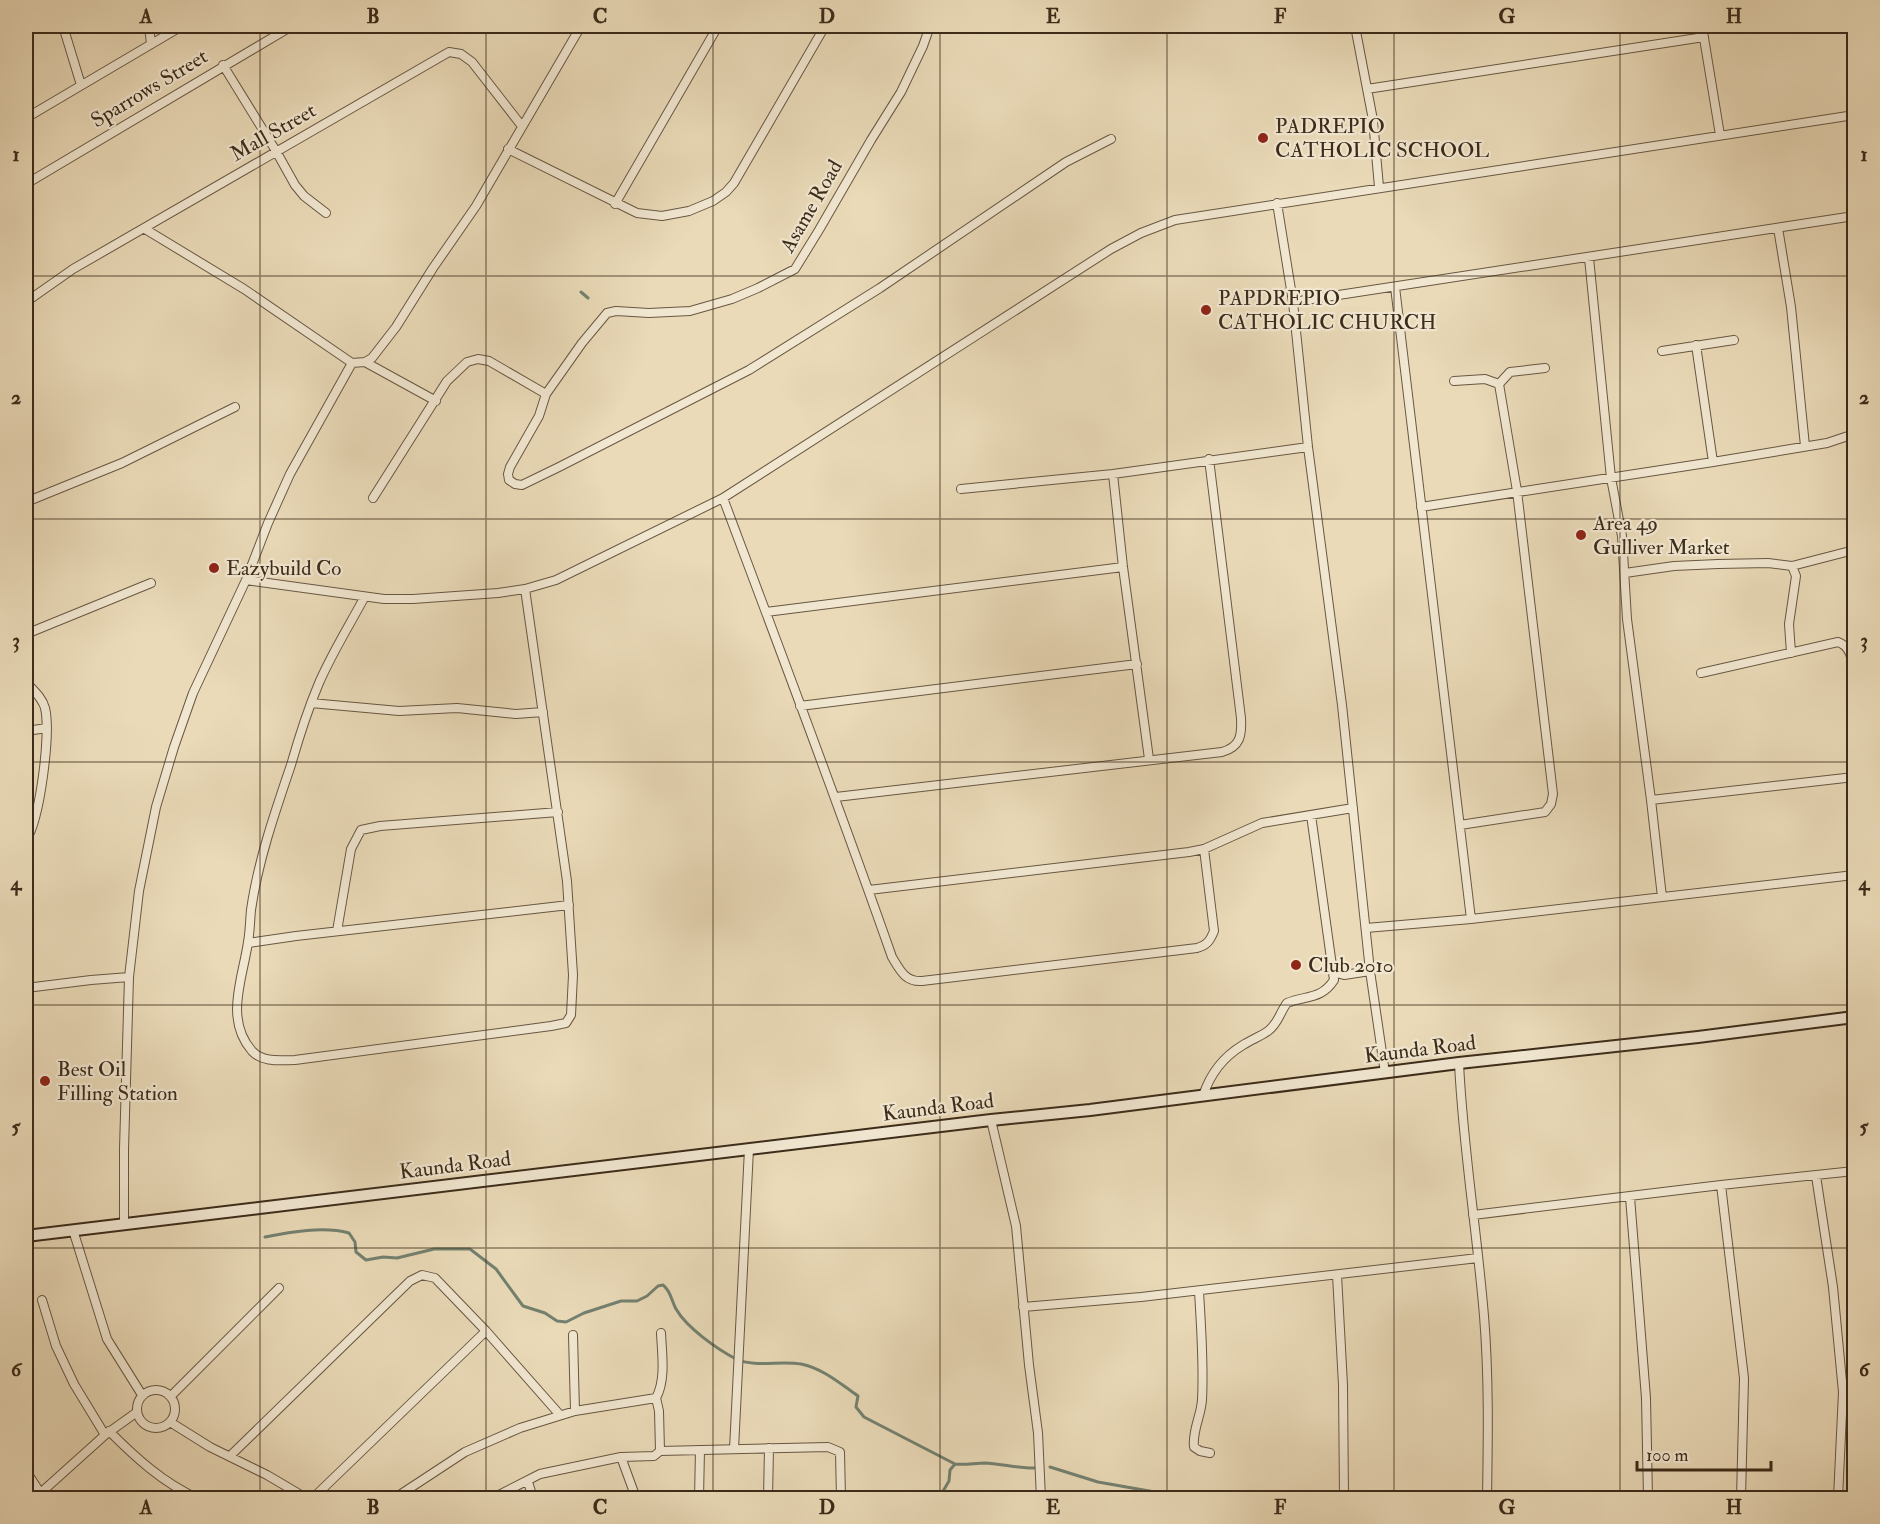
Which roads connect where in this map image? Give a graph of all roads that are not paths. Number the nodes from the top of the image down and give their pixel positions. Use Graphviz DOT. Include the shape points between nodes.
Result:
graph roads {
  1 [pos="63,26"];
  2 [pos="149,26"];
  3 [pos="182,26"];
  4 [pos="292,26"];
  5 [pos="581,26"];
  6 [pos="718,26"];
  7 [pos="825,26"];
  8 [pos="930,26"];
  9 [pos="1355,26"];
  10 [pos="1702,26"];
  11 [pos="1704,38"];
  12 [pos="151,44"];
  13 [pos="223,65"];
  14 [pos="81,85"];
  15 [pos="1367,89"];
  16 [pos="1854,115"];
  17 [pos="26,118"];
  18 [pos="521,125"];
  19 [pos="1720,135"];
  20 [pos="1111,139"];
  21 [pos="508,149"];
  22 [pos="276,151"];
  23 [pos="26,184"];
  24 [pos="1379,187"];
  25 [pos="1277,203"];
  26 [pos="615,204"];
  27 [pos="327,213"];
  28 [pos="1854,216"];
  29 [pos="1778,228"];
  30 [pos="145,229"];
  31 [pos="1589,258"];
  32 [pos="1395,287"];
  33 [pos="26,302"];
  34 [pos="1293,302"];
  35 [pos="1734,340"];
  36 [pos="1696,345"];
  37 [pos="1662,351"];
  38 [pos="365,362"];
  39 [pos="352,363"];
  40 [pos="1545,368"];
  41 [pos="1454,381"];
  42 [pos="1499,384"];
  43 [pos="546,394"];
  44 [pos="436,401"];
  45 [pos="235,407"];
  46 [pos="1854,435"];
  47 [pos="1806,446"];
  48 [pos="1308,447"];
  49 [pos="1209,459"];
  50 [pos="1713,462"];
  51 [pos="1113,474"];
  52 [pos="1611,478"];
  53 [pos="961,489"];
  54 [pos="1517,491"];
  55 [pos="373,498"];
  56 [pos="723,498"];
  57 [pos="26,502"];
  58 [pos="1421,507"];
  59 [pos="1854,550"];
  60 [pos="1792,566"];
  61 [pos="1123,567"];
  62 [pos="1625,573"];
  63 [pos="246,580"];
  64 [pos="151,583"];
  65 [pos="525,589"];
  66 [pos="364,598"];
  67 [pos="766,612"];
  68 [pos="26,634"];
  69 [pos="1791,653"];
  70 [pos="1137,664"];
  71 [pos="1701,673"];
  72 [pos="1854,677"];
  73 [pos="26,682"];
  74 [pos="311,704"];
  75 [pos="800,706"];
  76 [pos="543,712"];
  77 [pos="47,728"];
  78 [pos="26,731"];
  79 [pos="1149,759"];
  80 [pos="1854,777"];
  81 [pos="836,797"];
  82 [pos="1651,801"];
  83 [pos="1353,808"];
  84 [pos="558,812"];
  85 [pos="1311,815"];
  86 [pos="1460,825"];
  87 [pos="26,840"];
  88 [pos="1204,849"];
  89 [pos="1854,875"];
  90 [pos="869,890"];
  91 [pos="1662,897"];
  92 [pos="569,905"];
  93 [pos="1471,919"];
  94 [pos="1366,928"];
  95 [pos="337,932"];
  96 [pos="248,943"];
  97 [pos="1370,971"];
  98 [pos="1333,972"];
  99 [pos="129,977"];
  100 [pos="26,988"];
  101 [pos="1854,1017"];
  102 [pos="1459,1063"];
  103 [pos="1385,1073"];
  104 [pos="1203,1096"];
  105 [pos="991,1120"];
  106 [pos="748,1149"];
  107 [pos="1854,1171"];
  108 [pos="1816,1176"];
  109 [pos="1721,1185"];
  110 [pos="1630,1197"];
  111 [pos="1473,1215"];
  112 [pos="124,1224"];
  113 [pos="74,1230"];
  114 [pos="26,1236"];
  115 [pos="1478,1258"];
  116 [pos="1337,1275"];
  117 [pos="279,1288"];
  118 [pos="1198,1291"];
  119 [pos="42,1300"];
  120 [pos="1023,1307"];
  121 [pos="486,1331"];
  122 [pos="661,1333"];
  123 [pos="573,1335"];
  124 [pos="142,1395"];
  125 [pos="171,1396"];
  126 [pos="656,1398"];
  127 [pos="574,1411"];
  128 [pos="137,1412"];
  129 [pos="560,1415"];
  130 [pos="170,1422"];
  131 [pos="107,1433"];
  132 [pos="769,1448"];
  133 [pos="734,1449"];
  134 [pos="700,1450"];
  135 [pos="660,1451"];
  136 [pos="1210,1453"];
  137 [pos="230,1456"];
  138 [pos="621,1457"];
  139 [pos="26,1471"];
  140 [pos="528,1482"];
  141 [pos="38,1496"];
  142 [pos="197,1498"];
  143 [pos="306,1498"];
  144 [pos="313,1498"];
  145 [pos="395,1498"];
  146 [pos="493,1498"];
  147 [pos="533,1498"];
  148 [pos="636,1498"];
  149 [pos="699,1498"];
  150 [pos="768,1498"];
  151 [pos="841,1498"];
  152 [pos="1041,1498"];
  153 [pos="1344,1498"];
  154 [pos="1487,1498"];
  155 [pos="1648,1498"];
  156 [pos="1741,1498"];
  157 [pos="1838,1498"];
  1 -- 14 [label="street"];
  2 -- 12 [label="street"];
  3 -- 12 [label="street"];
  4 -- 13 [label="street, Sparrows Street"];
  5 -- 18 [label="street"];
  6 -- 26 [label="street"];
  7 -- 26 [label="street" via="726,192 702,207 674,215 637,213"];
  8 -- 43 [label="street, Asame Road" via="901,92 795,269 732,299 700,309 607,314"];
  9 -- 15 [label="street"];
  10 -- 11 [label="street"];
  11 -- 15 [label="street"];
  11 -- 19 [label="street"];
  12 -- 14 [label="street"];
  13 -- 22 [label="street"];
  13 -- 23 [label="street, Sparrows Street"];
  14 -- 17 [label="street"];
  15 -- 24 [label="street"];
  16 -- 19 [label="street"];
  18 -- 21 [label="street"];
  18 -- 22 [label="street, Mall Street" via="472,62 454,52 444,54"];
  19 -- 24 [label="street"];
  20 -- 43 [label="street, Asame Road" via="1066,162 880,288 748,370 559,468 515,484 509,480 510,466 539,416"];
  21 -- 26 [label="street"];
  21 -- 38 [label="street" via="476,206 396,327"];
  22 -- 27 [label="street" via="304,196"];
  22 -- 30 [label="street, Mall Street"];
  24 -- 25 [label="street"];
  25 -- 34 [label="street"];
  25 -- 56 [label="street" via="1174,220 1141,233"];
  28 -- 29 [label="street"];
  29 -- 31 [label="street"];
  29 -- 47 [label="street"];
  30 -- 33 [label="street, Mall Street" via="73,269"];
  30 -- 39 [label="street" via="244,289"];
  31 -- 32 [label="street"];
  31 -- 52 [label="street"];
  32 -- 34 [label="street"];
  32 -- 58 [label="street"];
  34 -- 48 [label="street"];
  35 -- 36 [label="street"];
  36 -- 37 [label="street"];
  36 -- 50 [label="street"];
  38 -- 39 [label="street"];
  38 -- 44 [label="street"];
  39 -- 63 [label="street" via="290,474"];
  40 -- 42 [label="street" via="1510,372"];
  41 -- 42 [label="street" via="1485,379"];
  42 -- 54 [label="street"];
  43 -- 44 [label="street" via="489,361 478,359 467,362 453,374"];
  44 -- 55 [label="street"];
  45 -- 57 [label="street" via="132,459"];
  46 -- 47 [label="street"];
  47 -- 50 [label="street"];
  48 -- 49 [label="street"];
  48 -- 83 [label="street"];
  49 -- 51 [label="street"];
  49 -- 79 [label="street" via="1242,732 1231,749"];
  50 -- 52 [label="street"];
  51 -- 53 [label="street"];
  51 -- 61 [label="street"];
  52 -- 54 [label="street"];
  52 -- 62 [label="street"];
  54 -- 58 [label="street"];
  54 -- 86 [label="street" via="1553,794 1545,812"];
  56 -- 65 [label="street" via="588,566"];
  56 -- 67 [label="street"];
  58 -- 86 [label="street"];
  59 -- 60 [label="street"];
  60 -- 62 [label="street" via="1718,564"];
  60 -- 69 [label="street" via="1796,576 1789,624"];
  61 -- 67 [label="street"];
  61 -- 70 [label="street"];
  62 -- 82 [label="street" via="1627,619"];
  63 -- 66 [label="street"];
  63 -- 99 [label="street" via="193,693 156,807 139,891"];
  64 -- 68 [label="street"];
  65 -- 66 [label="street" via="413,599"];
  65 -- 76 [label="street"];
  66 -- 74 [label="street"];
  67 -- 75 [label="street"];
  69 -- 71 [label="street"];
  69 -- 72 [label="street" via="1838,642 1845,644"];
  70 -- 75 [label="street"];
  70 -- 79 [label="street"];
  73 -- 77 [label="street" via="42,700"];
  74 -- 76 [label="street" via="399,711 457,708 516,714"];
  74 -- 96 [label="street" via="262,860"];
  75 -- 81 [label="street"];
  76 -- 84 [label="street"];
  77 -- 78 [label="street"];
  77 -- 87 [label="street" via="34,823"];
  79 -- 81 [label="street"];
  80 -- 82 [label="street"];
  81 -- 90 [label="street"];
  82 -- 91 [label="street"];
  83 -- 85 [label="street"];
  83 -- 94 [label="street"];
  84 -- 92 [label="street"];
  84 -- 95 [label="street" via="361,830 351,849"];
  85 -- 88 [label="street" via="1262,823"];
  85 -- 98 [label="street"];
  86 -- 93 [label="street"];
  88 -- 90 [label="street"];
  88 -- 90 [label="street" via="1214,931 1205,946 1075,963 912,980 892,957"];
  89 -- 91 [label="street"];
  91 -- 93 [label="street"];
  92 -- 95 [label="street"];
  92 -- 96 [label="street" via="573,975 571,1015 566,1023 296,1060 258,1056 242,1035 237,999"];
  93 -- 94 [label="street"];
  94 -- 97 [label="street"];
  95 -- 96 [label="street"];
  97 -- 98 [label="street" via="1344,975"];
  97 -- 103 [label="street"];
  98 -- 104 [label="street" via="1334,980 1328,989 1287,1003 1270,1030 1240,1046 1218,1066 1208,1079"];
  99 -- 100 [label="street"];
  99 -- 112 [label="street"];
  101 -- 102 [label="main road, Kaunda Road"];
  102 -- 103 [label="main road, Kaunda Road"];
  102 -- 111 [label="street"];
  103 -- 104 [label="main road, Kaunda Road"];
  104 -- 105 [label="main road, Kaunda Road"];
  105 -- 106 [label="main road, Kaunda Road"];
  105 -- 120 [label="street" via="1016,1226"];
  106 -- 112 [label="main road, Kaunda Road"];
  106 -- 133 [label="street"];
  107 -- 108 [label="street"];
  108 -- 109 [label="street"];
  108 -- 157 [label="street" via="1833,1287 1843,1392"];
  109 -- 110 [label="street"];
  109 -- 156 [label="street" via="1744,1378"];
  110 -- 111 [label="street"];
  110 -- 155 [label="street" via="1646,1398"];
  111 -- 115 [label="street"];
  112 -- 113 [label="main road, Kaunda Road"];
  113 -- 114 [label="main road, Kaunda Road"];
  113 -- 124 [label="street" via="107,1339"];
  115 -- 116 [label="street"];
  115 -- 154 [label="street" via="1488,1383"];
  116 -- 118 [label="street"];
  116 -- 153 [label="street"];
  117 -- 125 [label="street"];
  118 -- 120 [label="street"];
  118 -- 136 [label="street" via="1202,1394 1193,1441 1194,1447"];
  119 -- 131 [label="street" via="56,1346 74,1384"];
  120 -- 152 [label="street" via="1038,1433"];
  121 -- 129 [label="street"];
  121 -- 137 [label="street" via="435,1278 422,1275 410,1281"];
  121 -- 144 [label="street"];
  122 -- 126 [label="street" via="662,1372"];
  123 -- 127 [label="street"];
  124 -- 125 [label="street" via="155,1389"];
  124 -- 128 [label="street"];
  125 -- 130 [label="street" via="175,1408"];
  126 -- 127 [label="street"];
  126 -- 135 [label="street"];
  127 -- 129 [label="street"];
  128 -- 130 [label="street" via="149,1427"];
  128 -- 131 [label="street"];
  129 -- 145 [label="street" via="465,1452"];
  130 -- 137 [label="street"];
  131 -- 141 [label="street"];
  131 -- 142 [label="street" via="169,1483"];
  132 -- 133 [label="street"];
  132 -- 150 [label="street"];
  132 -- 151 [label="street" via="828,1447 840,1452"];
  133 -- 134 [label="street"];
  134 -- 135 [label="street"];
  134 -- 149 [label="street"];
  135 -- 138 [label="street" via="654,1456"];
  137 -- 143 [label="street"];
  138 -- 140 [label="street" via="540,1474"];
  138 -- 148 [label="street"];
  139 -- 141 [label="street"];
  140 -- 146 [label="street"];
  140 -- 147 [label="street"];
}
